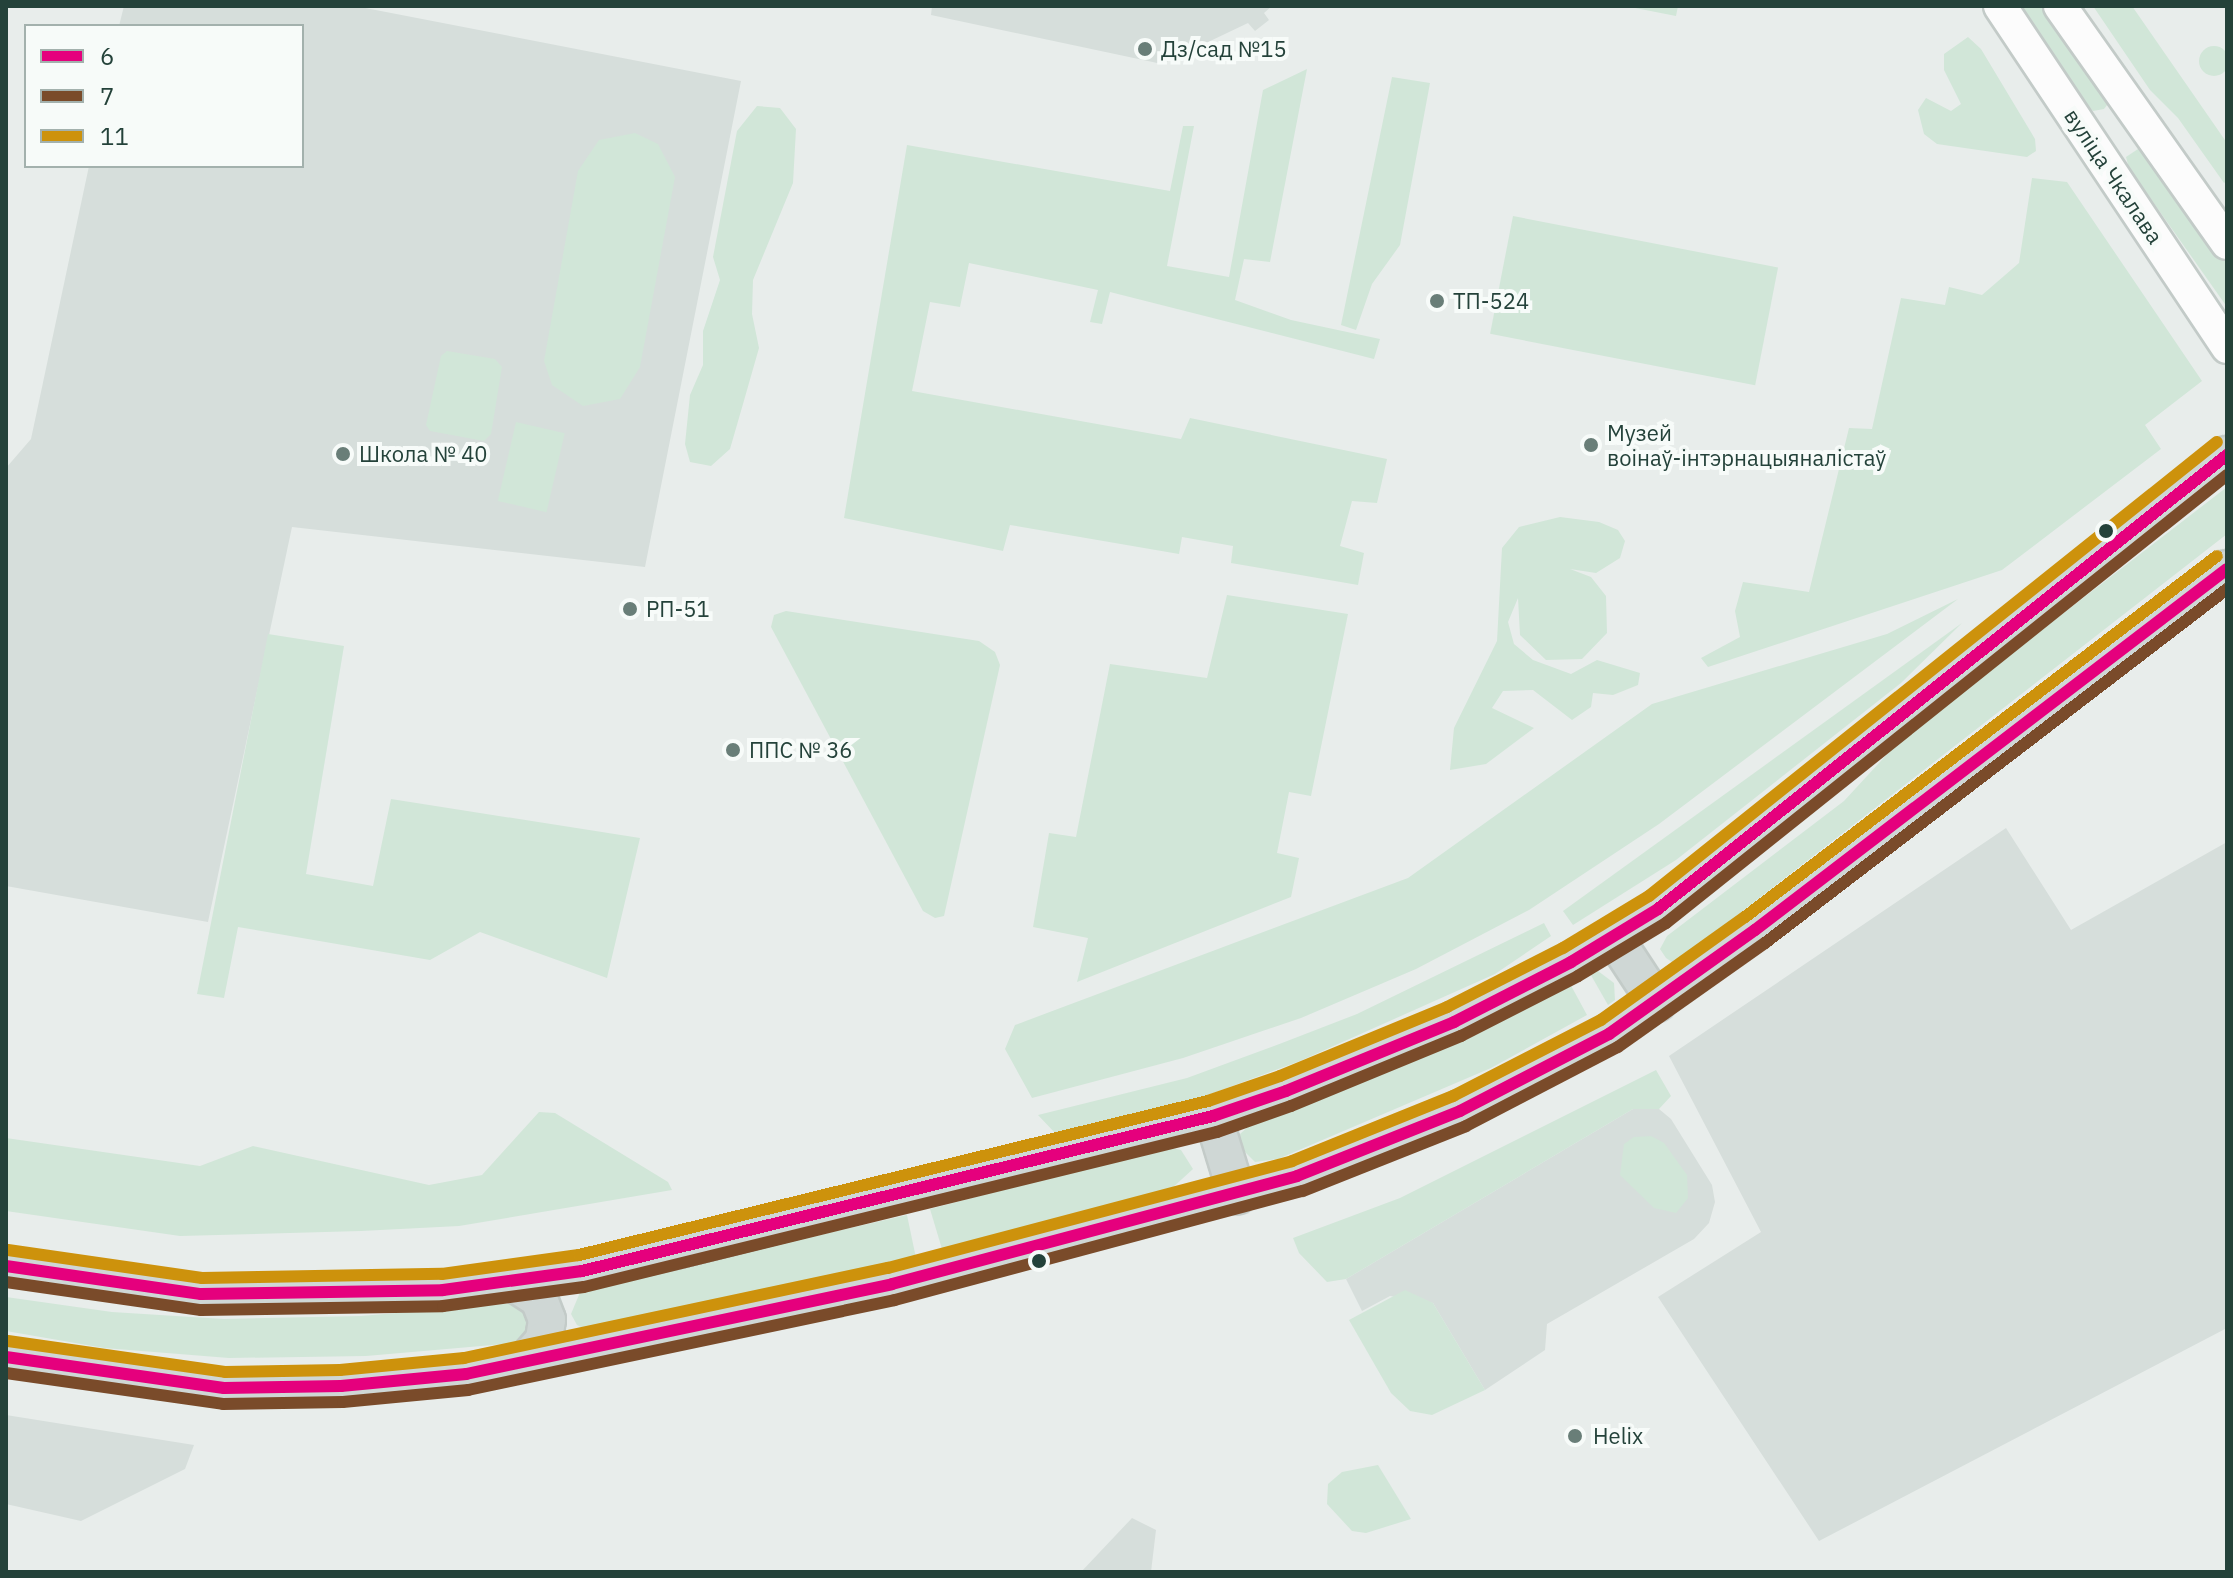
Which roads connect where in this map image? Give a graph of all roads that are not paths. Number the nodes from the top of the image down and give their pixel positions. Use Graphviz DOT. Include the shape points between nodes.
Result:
graph roads {
  1 [pos="2000,6"];
  2 [pos="2060,6"];
  3 [pos="2112,82"];
  4 [pos="2071,111"];
  5 [pos="2158,148"];
  6 [pos="2115,178"];
  7 [pos="2227,243"];
  8 [pos="2227,347"];
  9 [pos="2227,455"];
  10 [pos="2227,569"];
  11 [pos="1613,936"];
  12 [pos="1657,1003"];
  13 [pos="1213,1116"];
  14 [pos="1237,1195"];
  15 [pos="6,1266"];
  16 [pos="582,1271"];
  17 [pos="511,1281"];
  18 [pos="597,1350"];
  19 [pos="6,1357"];
  20 [pos="524,1363"];
  1 -- 4 [label="main road, вуліца Чкалава"];
  2 -- 3 [label="main road"];
  3 -- 4 [label="main road" via="2118,105 2109,119 2088,124"];
  3 -- 5 [label="main road"];
  4 -- 6 [label="main road, вуліца Чкалава"];
  5 -- 6 [label="main road" via="2139,137 2124,141 2111,161"];
  5 -- 7 [label="main road"];
  6 -- 8 [label="main road, вуліца Чкалава"];
  9 -- 11 [label="main road" via="1824,781 1658,909"];
  10 -- 12 [label="main road"];
  11 -- 12 [label="main road"];
  11 -- 13 [label="main road" via="1454,1022"];
  12 -- 14 [label="main road" via="1584,1049 1460,1111"];
  13 -- 14 [label="main road"];
  13 -- 16 [label="main road"];
  14 -- 18 [label="main road" via="892,1284"];
  15 -- 17 [label="main road" via="201,1294 268,1296 443,1290"];
  16 -- 17 [label="main road"];
  16 -- 18 [label="main road" via="564,1294 562,1314 571,1333"];
  17 -- 20 [label="main road" via="539,1299 547,1320 544,1340"];
  18 -- 20 [label="main road"];
  19 -- 20 [label="main road" via="224,1388 341,1386"];
}
